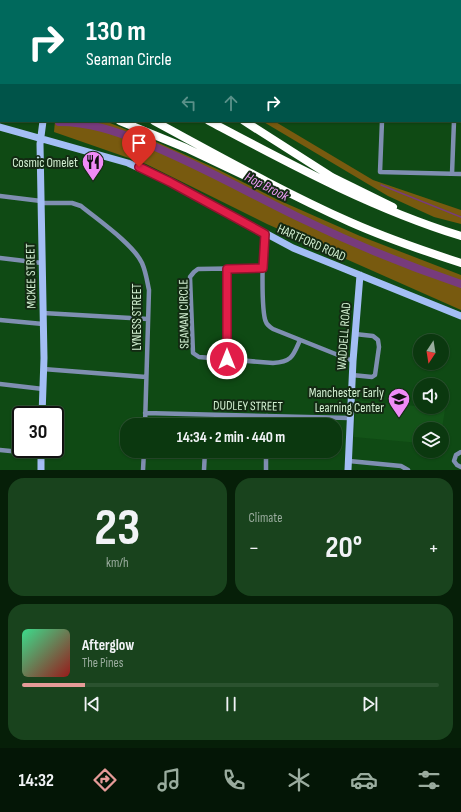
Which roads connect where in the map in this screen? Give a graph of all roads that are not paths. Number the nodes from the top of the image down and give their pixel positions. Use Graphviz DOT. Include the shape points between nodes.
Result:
graph roads {
  1 [pos="43,122"];
  2 [pos="122,122"];
  3 [pos="156,122"];
  4 [pos="211,122"];
  5 [pos="246,122"];
  6 [pos="382,122"];
  7 [pos="454,122"];
  8 [pos="0,127"];
  9 [pos="41,138"];
  10 [pos="452,174"];
  11 [pos="461,174"];
  12 [pos="282,190"];
  13 [pos="0,196"];
  14 [pos="41,202"];
  15 [pos="412,219"];
  16 [pos="265,234"];
  17 [pos="461,236"];
  18 [pos="0,258"];
  19 [pos="42,263"];
  20 [pos="461,263"];
  21 [pos="263,268"];
  22 [pos="227,269"];
  23 [pos="360,275"];
  24 [pos="43,313"];
  25 [pos="461,316"];
  26 [pos="148,319"];
  27 [pos="0,320"];
  28 [pos="43,324"];
  29 [pos="355,334"];
  30 [pos="300,340"];
  31 [pos="227,359"];
  32 [pos="353,361"];
  33 [pos="43,370"];
  34 [pos="352,375"];
  35 [pos="146,377"];
  36 [pos="0,384"];
  37 [pos="43,389"];
  38 [pos="42,406"];
  39 [pos="145,413"];
  40 [pos="206,415"];
  41 [pos="267,416"];
  42 [pos="145,418"];
  43 [pos="350,418"];
  44 [pos="0,450"];
  45 [pos="12,451"];
  46 [pos="461,452"];
  47 [pos="41,458"];
  48 [pos="144,458"];
  49 [pos="205,458"];
  50 [pos="266,458"];
  51 [pos="349,461"];
  52 [pos="461,467"];
  53 [pos="41,470"];
  54 [pos="144,470"];
  55 [pos="204,470"];
  56 [pos="266,470"];
  57 [pos="348,470"];
  58 [pos="408,470"];
  1 -- 9 [label="main road, MCKEE STREET"];
  2 -- 12 [label="highway"];
  3 -- 12 [label="highway"];
  4 -- 15 [label="highway" via="338,189"];
  5 -- 15 [label="highway" via="332,177"];
  6 -- 10 [label="street" via="380,172"];
  7 -- 10 [label="street"];
  8 -- 9 [label="main road, HARTFORD ROAD"];
  9 -- 14 [label="main road, MCKEE STREET"];
  9 -- 16 [label="main road, HARTFORD ROAD" via="105,155 150,172"];
  10 -- 11 [label="street"];
  12 -- 20 [label="highway" via="368,230"];
  13 -- 14 [label="street, LYNESS STREET"];
  14 -- 19 [label="main road, MCKEE STREET"];
  14 -- 26 [label="street, LYNESS STREET" via="72,203 81,206 133,250 142,262 146,275 149,290"];
  15 -- 17 [label="highway"];
  16 -- 21 [label="street"];
  16 -- 23 [label="main road, HARTFORD ROAD" via="310,256"];
  18 -- 19 [label="street"];
  19 -- 24 [label="main road, MCKEE STREET"];
  21 -- 22 [label="street, SEAMAN CIRCLE"];
  21 -- 30 [label="street" via="266,324"];
  22 -- 31 [label="street"];
  22 -- 31 [label="street, SEAMAN CIRCLE" via="198,270 190,278 193,353 199,357"];
  23 -- 25 [label="main road, HARTFORD ROAD"];
  23 -- 29 [label="main road, WADDELL ROAD"];
  24 -- 26 [label="street"];
  24 -- 28 [label="main road, MCKEE STREET"];
  26 -- 35 [label="street, LYNESS STREET"];
  27 -- 28 [label="street"];
  28 -- 33 [label="main road, MCKEE STREET"];
  29 -- 32 [label="main road, WADDELL ROAD"];
  29 -- 34 [label="street" via="373,336 378,340 379,346 375,375"];
  30 -- 31 [label="street, SEAMAN CIRCLE" via="294,355 282,363"];
  30 -- 32 [label="street"];
  32 -- 34 [label="main road, WADDELL ROAD"];
  33 -- 35 [label="street"];
  33 -- 37 [label="main road, MCKEE STREET"];
  34 -- 43 [label="main road, WADDELL ROAD"];
  35 -- 39 [label="street, LYNESS STREET"];
  36 -- 37 [label="street"];
  37 -- 38 [label="main road, MCKEE STREET"];
  39 -- 40 [label="street, DUDLEY STREET"];
  39 -- 42 [label="street, LYNESS STREET"];
  40 -- 41 [label="street, DUDLEY STREET"];
  41 -- 43 [label="street, DUDLEY STREET"];
  43 -- 51 [label="main road, WADDELL ROAD"];
  44 -- 45 [label="street"];
  46 -- 52 [label="street" via="456,455 454,461"];
  47 -- 53 [label="main road"];
  48 -- 54 [label="street"];
  49 -- 55 [label="street"];
  50 -- 56 [label="street"];
  51 -- 57 [label="main road, WADDELL ROAD"];
  51 -- 58 [label="street" via="401,466"];
}
